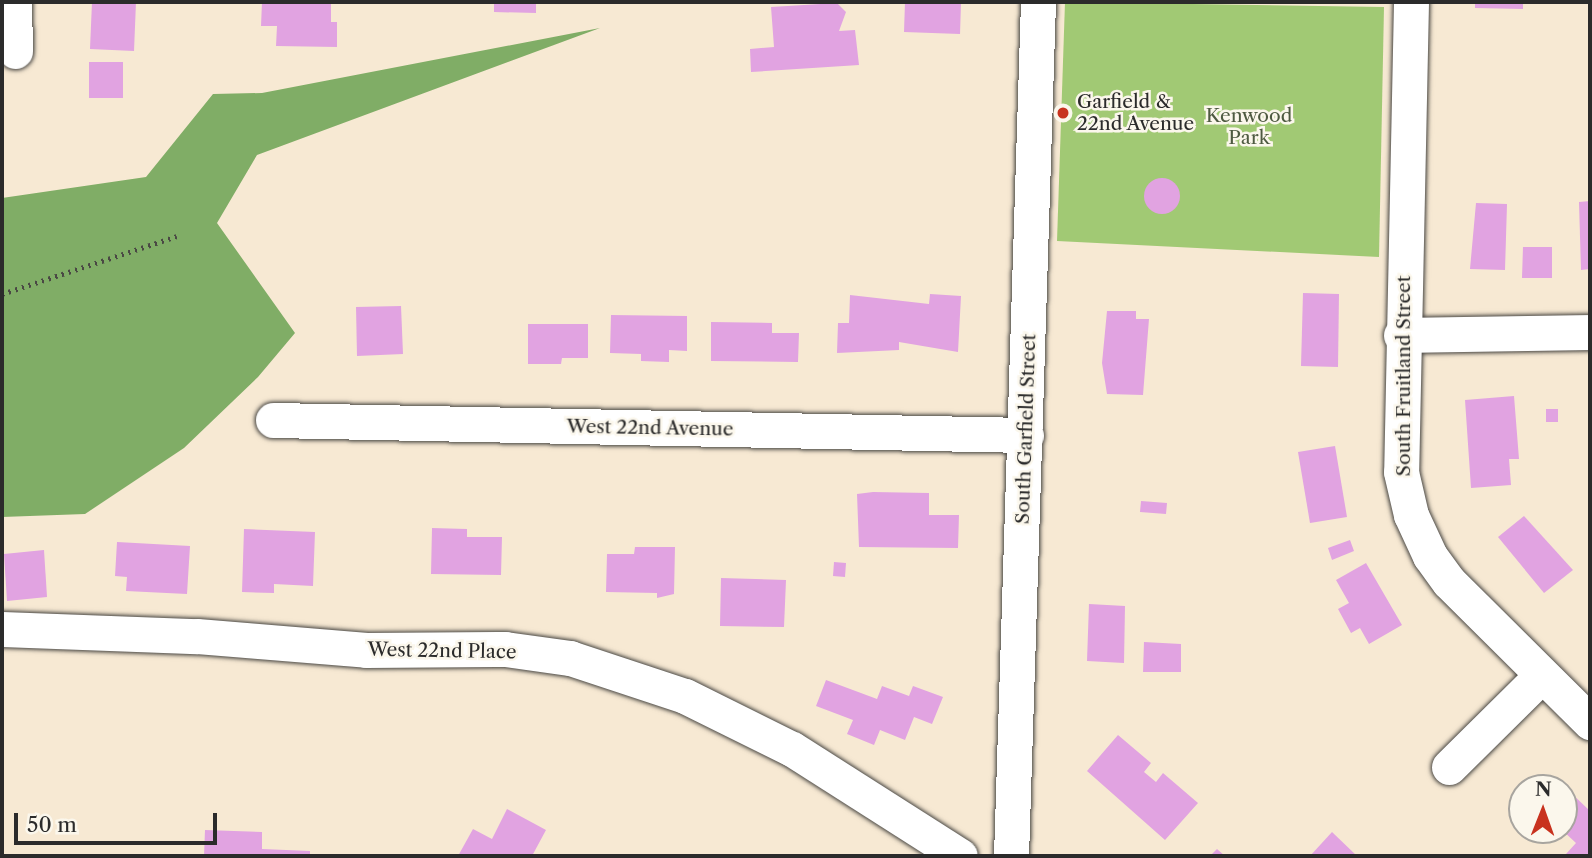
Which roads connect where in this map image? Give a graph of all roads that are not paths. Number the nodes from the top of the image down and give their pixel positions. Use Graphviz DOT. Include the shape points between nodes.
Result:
graph roads {
  1 [pos="14,2"];
  2 [pos="1038,2"];
  3 [pos="1411,2"];
  4 [pos="15,51"];
  5 [pos="1590,332"];
  6 [pos="1401,335"];
  7 [pos="273,420"];
  8 [pos="1026,435"];
  9 [pos="2,629"];
  10 [pos="1541,676"];
  11 [pos="1590,722"];
  12 [pos="1449,767"];
  13 [pos="960,856"];
  14 [pos="1011,856"];
  1 -- 4 [label="street"];
  2 -- 8 [label="street, South Garfield Street"];
  3 -- 6 [label="street, South Fruitland Street"];
  5 -- 6 [label="street"];
  6 -- 10 [label="street, South Fruitland Street" via="1401,472 1411,515 1430,556 1449,582"];
  7 -- 8 [label="street, West 22nd Avenue"];
  8 -- 14 [label="street, South Garfield Street"];
  9 -- 13 [label="street, West 22nd Place" via="197,636 366,650 505,649 570,658 685,696 792,749"];
  10 -- 11 [label="street, South Fruitland Street"];
  10 -- 12 [label="street"];
}
